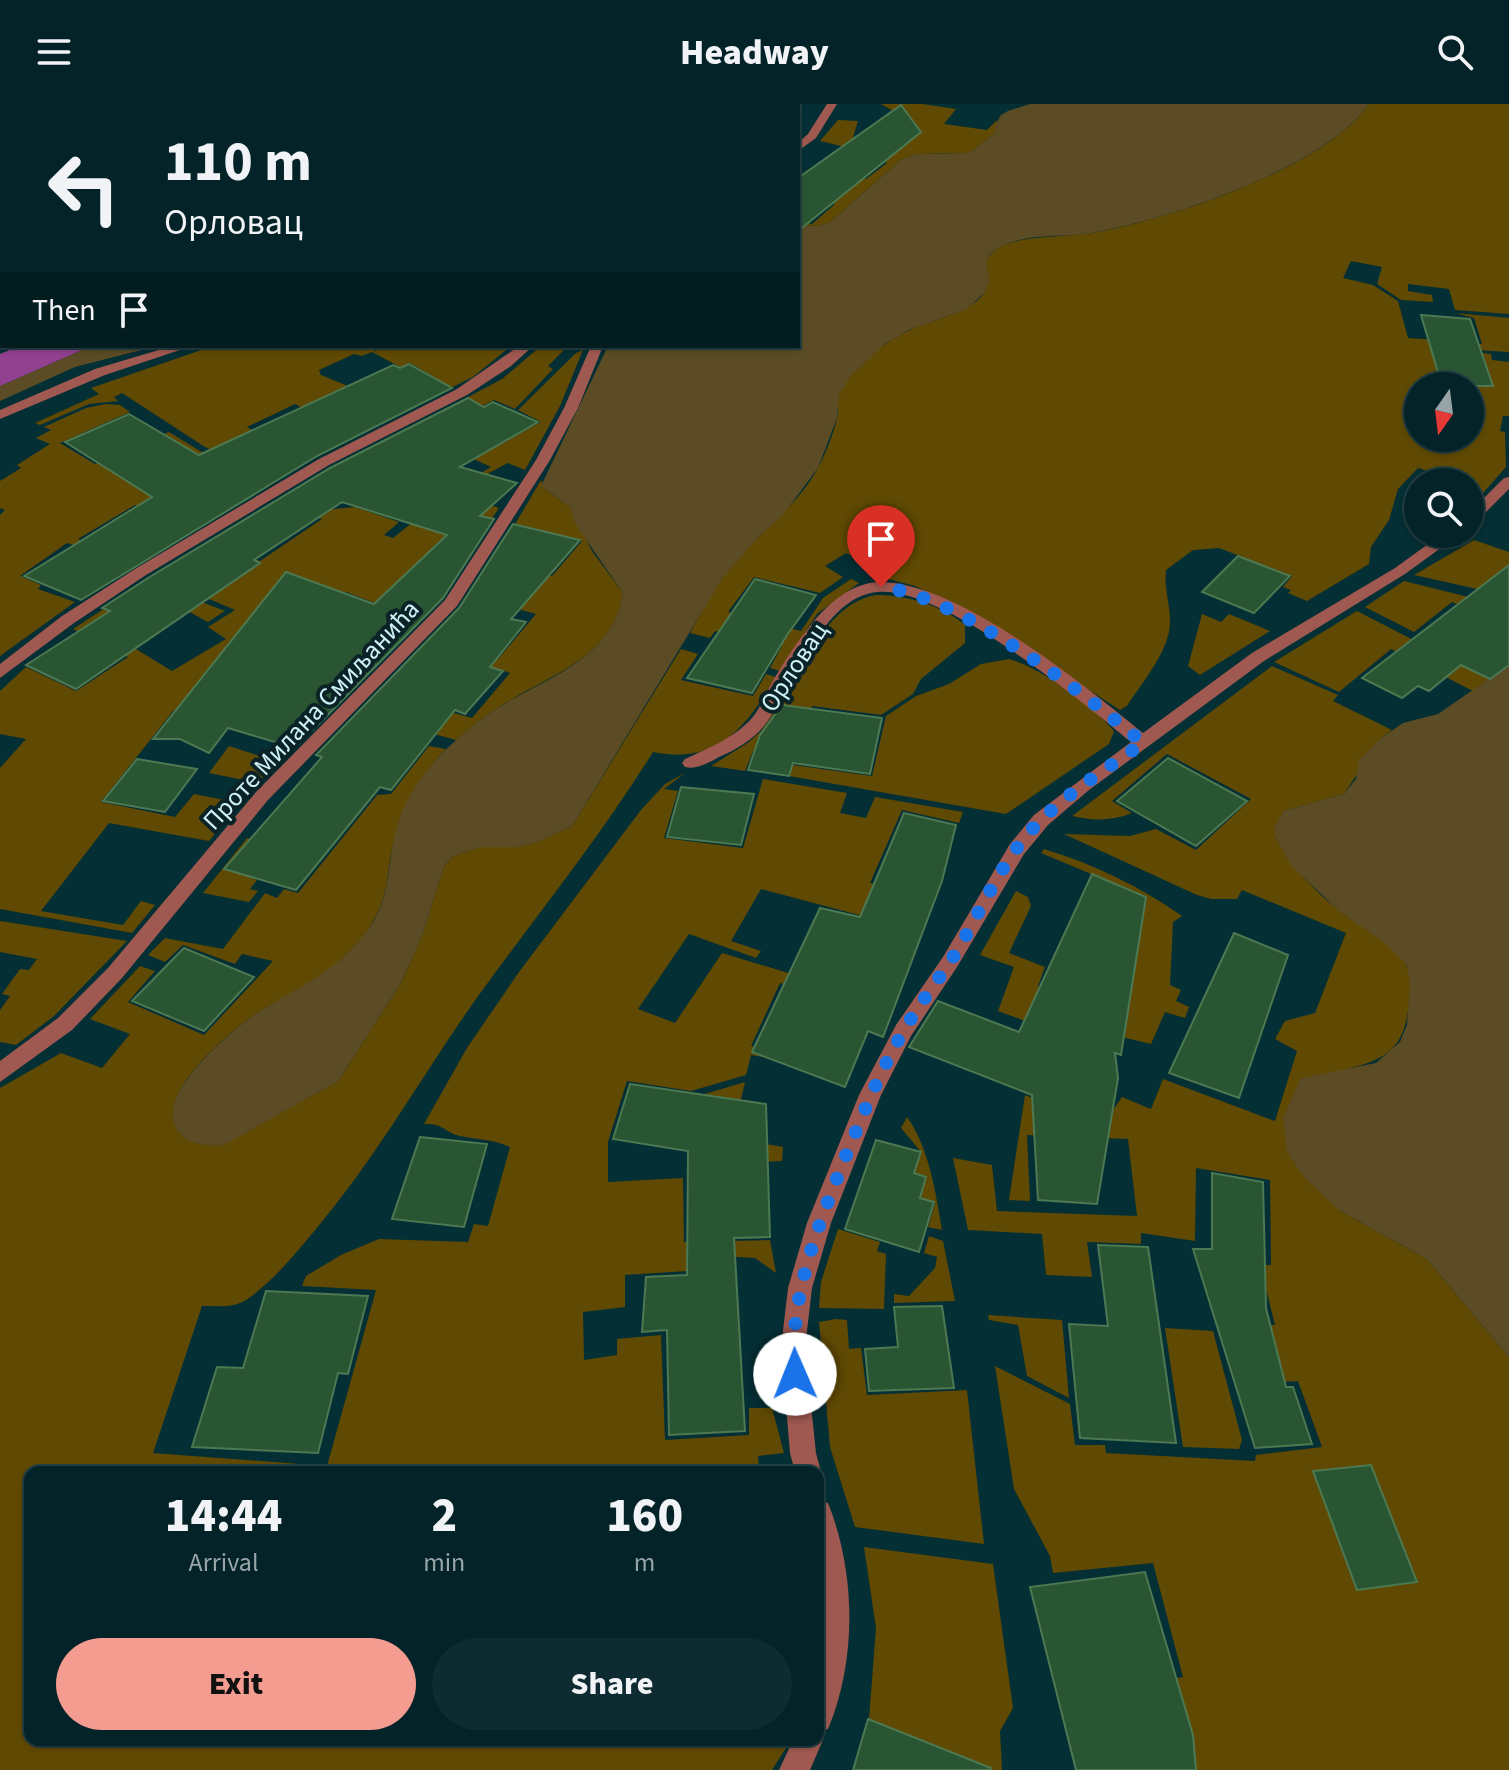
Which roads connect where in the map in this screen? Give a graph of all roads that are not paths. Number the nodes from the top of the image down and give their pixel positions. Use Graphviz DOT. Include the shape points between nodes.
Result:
graph roads {
  1 [pos="832,104"];
  2 [pos="800,146"];
  3 [pos="179,348"];
  4 [pos="525,348"];
  5 [pos="596,348"];
  6 [pos="0,415"];
  7 [pos="1509,481"];
  8 [pos="1484,506"];
  9 [pos="1432,548"];
  10 [pos="0,673"];
  11 [pos="1143,743"];
  12 [pos="691,763"];
  13 [pos="0,1073"];
  14 [pos="806,1466"];
  15 [pos="824,1537"];
  16 [pos="824,1700"];
  17 [pos="805,1746"];
  18 [pos="794,1770"];
  1 -- 2 [label="street"];
  3 -- 6 [label="street" via="100,372"];
  4 -- 10 [label="street" via="464,392 342,452 156,563 76,614"];
  5 -- 13 [label="street, Проте Милана Смиљанића" via="543,460 451,603 262,796 115,973 65,1024"];
  7 -- 8 [label="street"];
  9 -- 11 [label="street" via="1258,657"];
  11 -- 12 [label="street, Орловац" via="969,620 905,589 881,587 861,591 829,614 760,721 743,737"];
  11 -- 14 [label="street" via="1041,820 1017,849 903,1031 870,1095 819,1223 800,1288 793,1348"];
  15 -- 16 [label="street" via="837,1615 834,1667"];
  17 -- 18 [label="street"];
}
